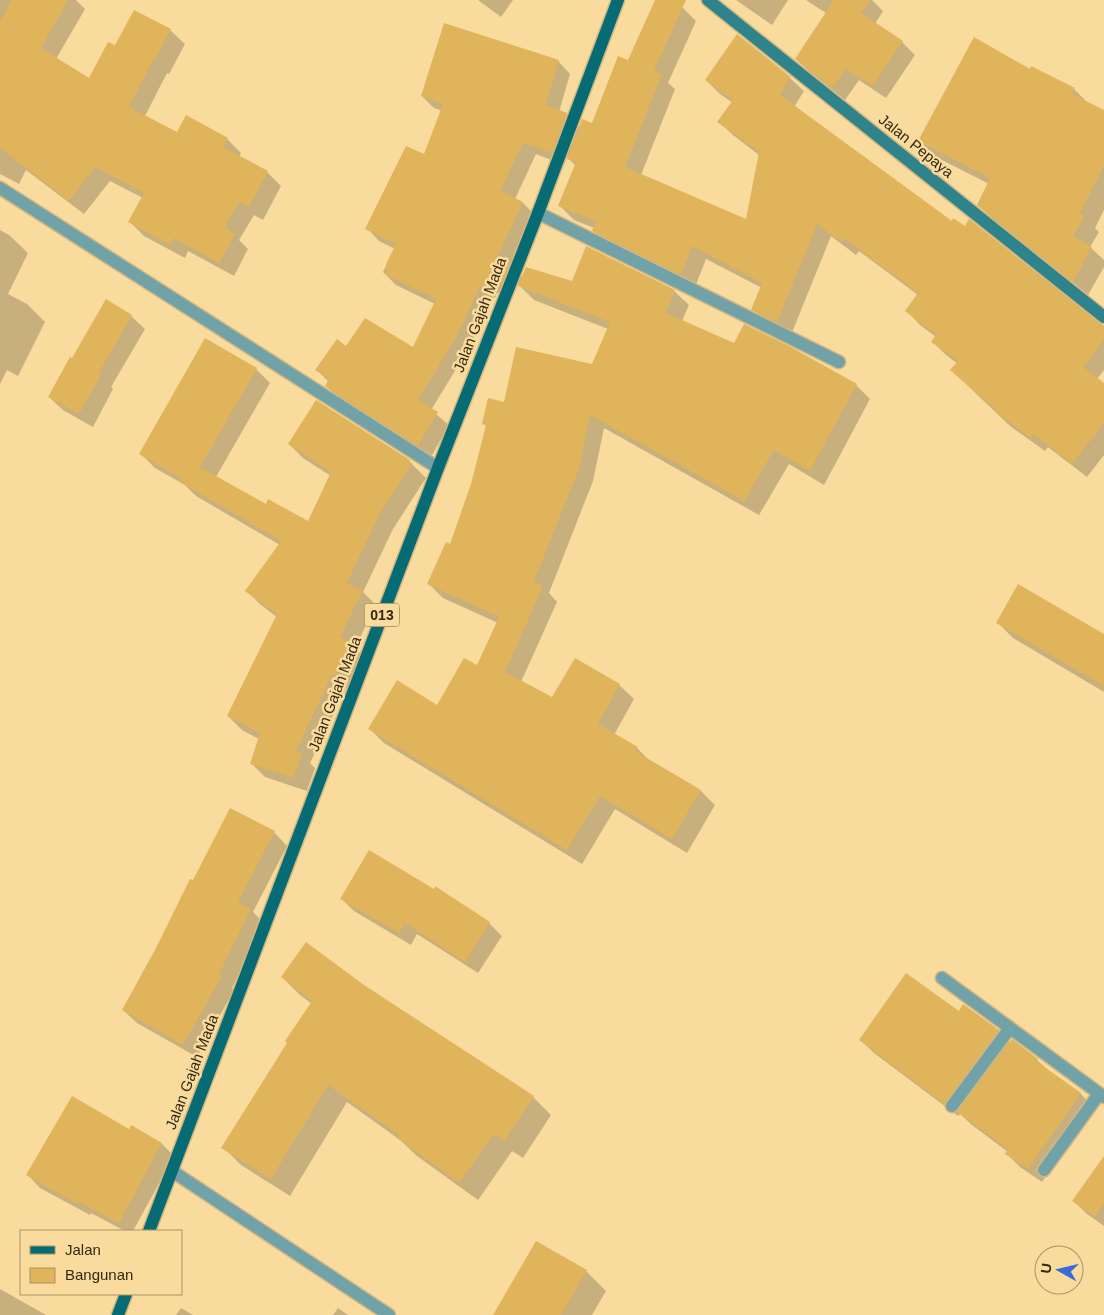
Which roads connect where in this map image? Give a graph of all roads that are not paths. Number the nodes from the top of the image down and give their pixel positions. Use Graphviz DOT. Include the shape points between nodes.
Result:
graph roads {
  1 [pos="618,0"];
  2 [pos="708,0"];
  3 [pos="0,188"];
  4 [pos="538,214"];
  5 [pos="1104,317"];
  6 [pos="839,362"];
  7 [pos="438,468"];
  8 [pos="942,978"];
  9 [pos="1010,1028"];
  10 [pos="1102,1096"];
  11 [pos="952,1106"];
  12 [pos="1044,1170"];
  13 [pos="172,1172"];
  14 [pos="149,1230"];
  15 [pos="126,1295"];
  16 [pos="118,1315"];
  17 [pos="389,1315"];
  1 -- 4 [label="main road, Jalan Gajah Mada / 013"];
  2 -- 5 [label="street, Jalan Pepaya"];
  3 -- 7 [label="street"];
  4 -- 6 [label="street"];
  4 -- 7 [label="main road, Jalan Gajah Mada / 013"];
  7 -- 13 [label="main road, Jalan Gajah Mada / 013"];
  8 -- 9 [label="street"];
  9 -- 10 [label="street"];
  9 -- 11 [label="street"];
  10 -- 12 [label="street"];
  13 -- 14 [label="main road, Jalan Gajah Mada / 013"];
  13 -- 17 [label="street"];
  15 -- 16 [label="main road"];
}
